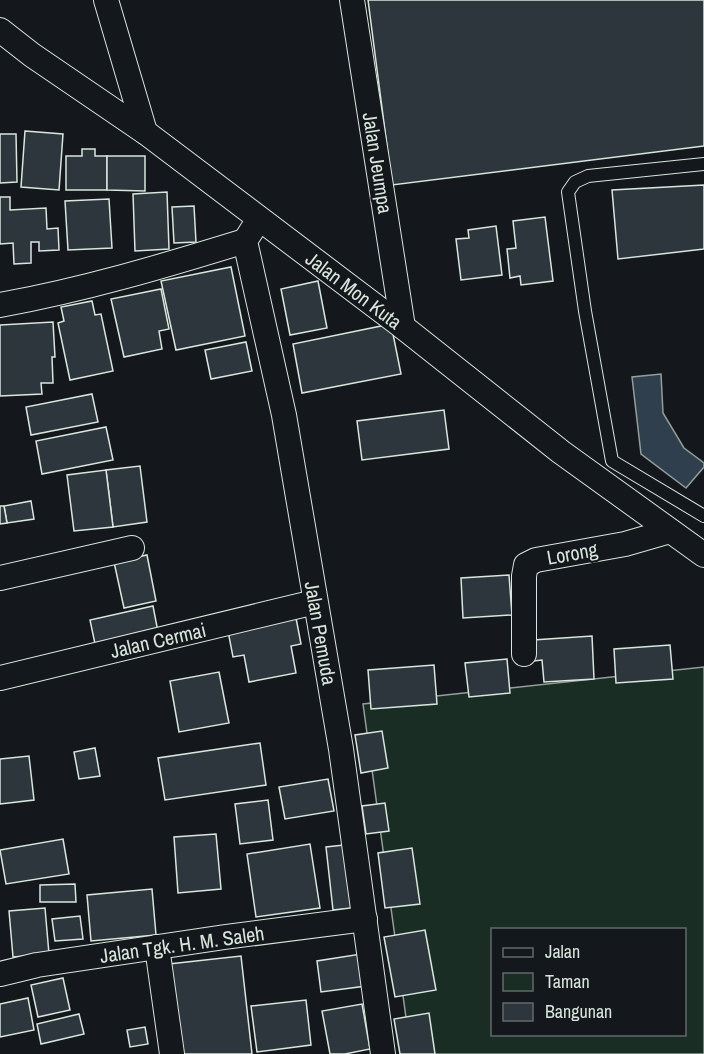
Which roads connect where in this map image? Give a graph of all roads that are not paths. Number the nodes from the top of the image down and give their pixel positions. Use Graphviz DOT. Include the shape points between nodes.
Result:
graph roads {
  1 [pos="106,0"];
  2 [pos="352,0"];
  3 [pos="0,30"];
  4 [pos="145,132"];
  5 [pos="704,164"];
  6 [pos="259,219"];
  7 [pos="245,241"];
  8 [pos="0,305"];
  9 [pos="403,327"];
  10 [pos="704,516"];
  11 [pos="670,531"];
  12 [pos="132,548"];
  13 [pos="704,555"];
  14 [pos="0,578"];
  15 [pos="315,602"];
  16 [pos="524,654"];
  17 [pos="0,678"];
  18 [pos="365,919"];
  19 [pos="157,947"];
  20 [pos="0,974"];
  21 [pos="172,1054"];
  22 [pos="383,1054"];
  1 -- 4 [label="street"];
  2 -- 9 [label="street, Jalan Jeumpa"];
  3 -- 4 [label="street, Jalan Mon Kuta"];
  4 -- 6 [label="street, Jalan Mon Kuta"];
  5 -- 10 [label="lane" via="588,176 575,182 568,192 612,460"];
  6 -- 7 [label="street"];
  6 -- 9 [label="street, Jalan Mon Kuta"];
  7 -- 8 [label="street" via="158,268"];
  7 -- 15 [label="street, Jalan Pemuda" via="284,415"];
  9 -- 11 [label="street, Jalan Mon Kuta" via="561,452"];
  11 -- 13 [label="street, Jalan Mon Kuta"];
  11 -- 16 [label="street, Lorong" via="526,565"];
  12 -- 14 [label="street"];
  15 -- 17 [label="street, Jalan Cermai"];
  15 -- 18 [label="street, Jalan Pemuda"];
  18 -- 19 [label="street, Jalan Tgk. H. M. Saleh"];
  18 -- 22 [label="street, Jalan Pemuda"];
  19 -- 20 [label="street, Jalan Tgk. H. M. Saleh"];
  19 -- 21 [label="street"];
}
